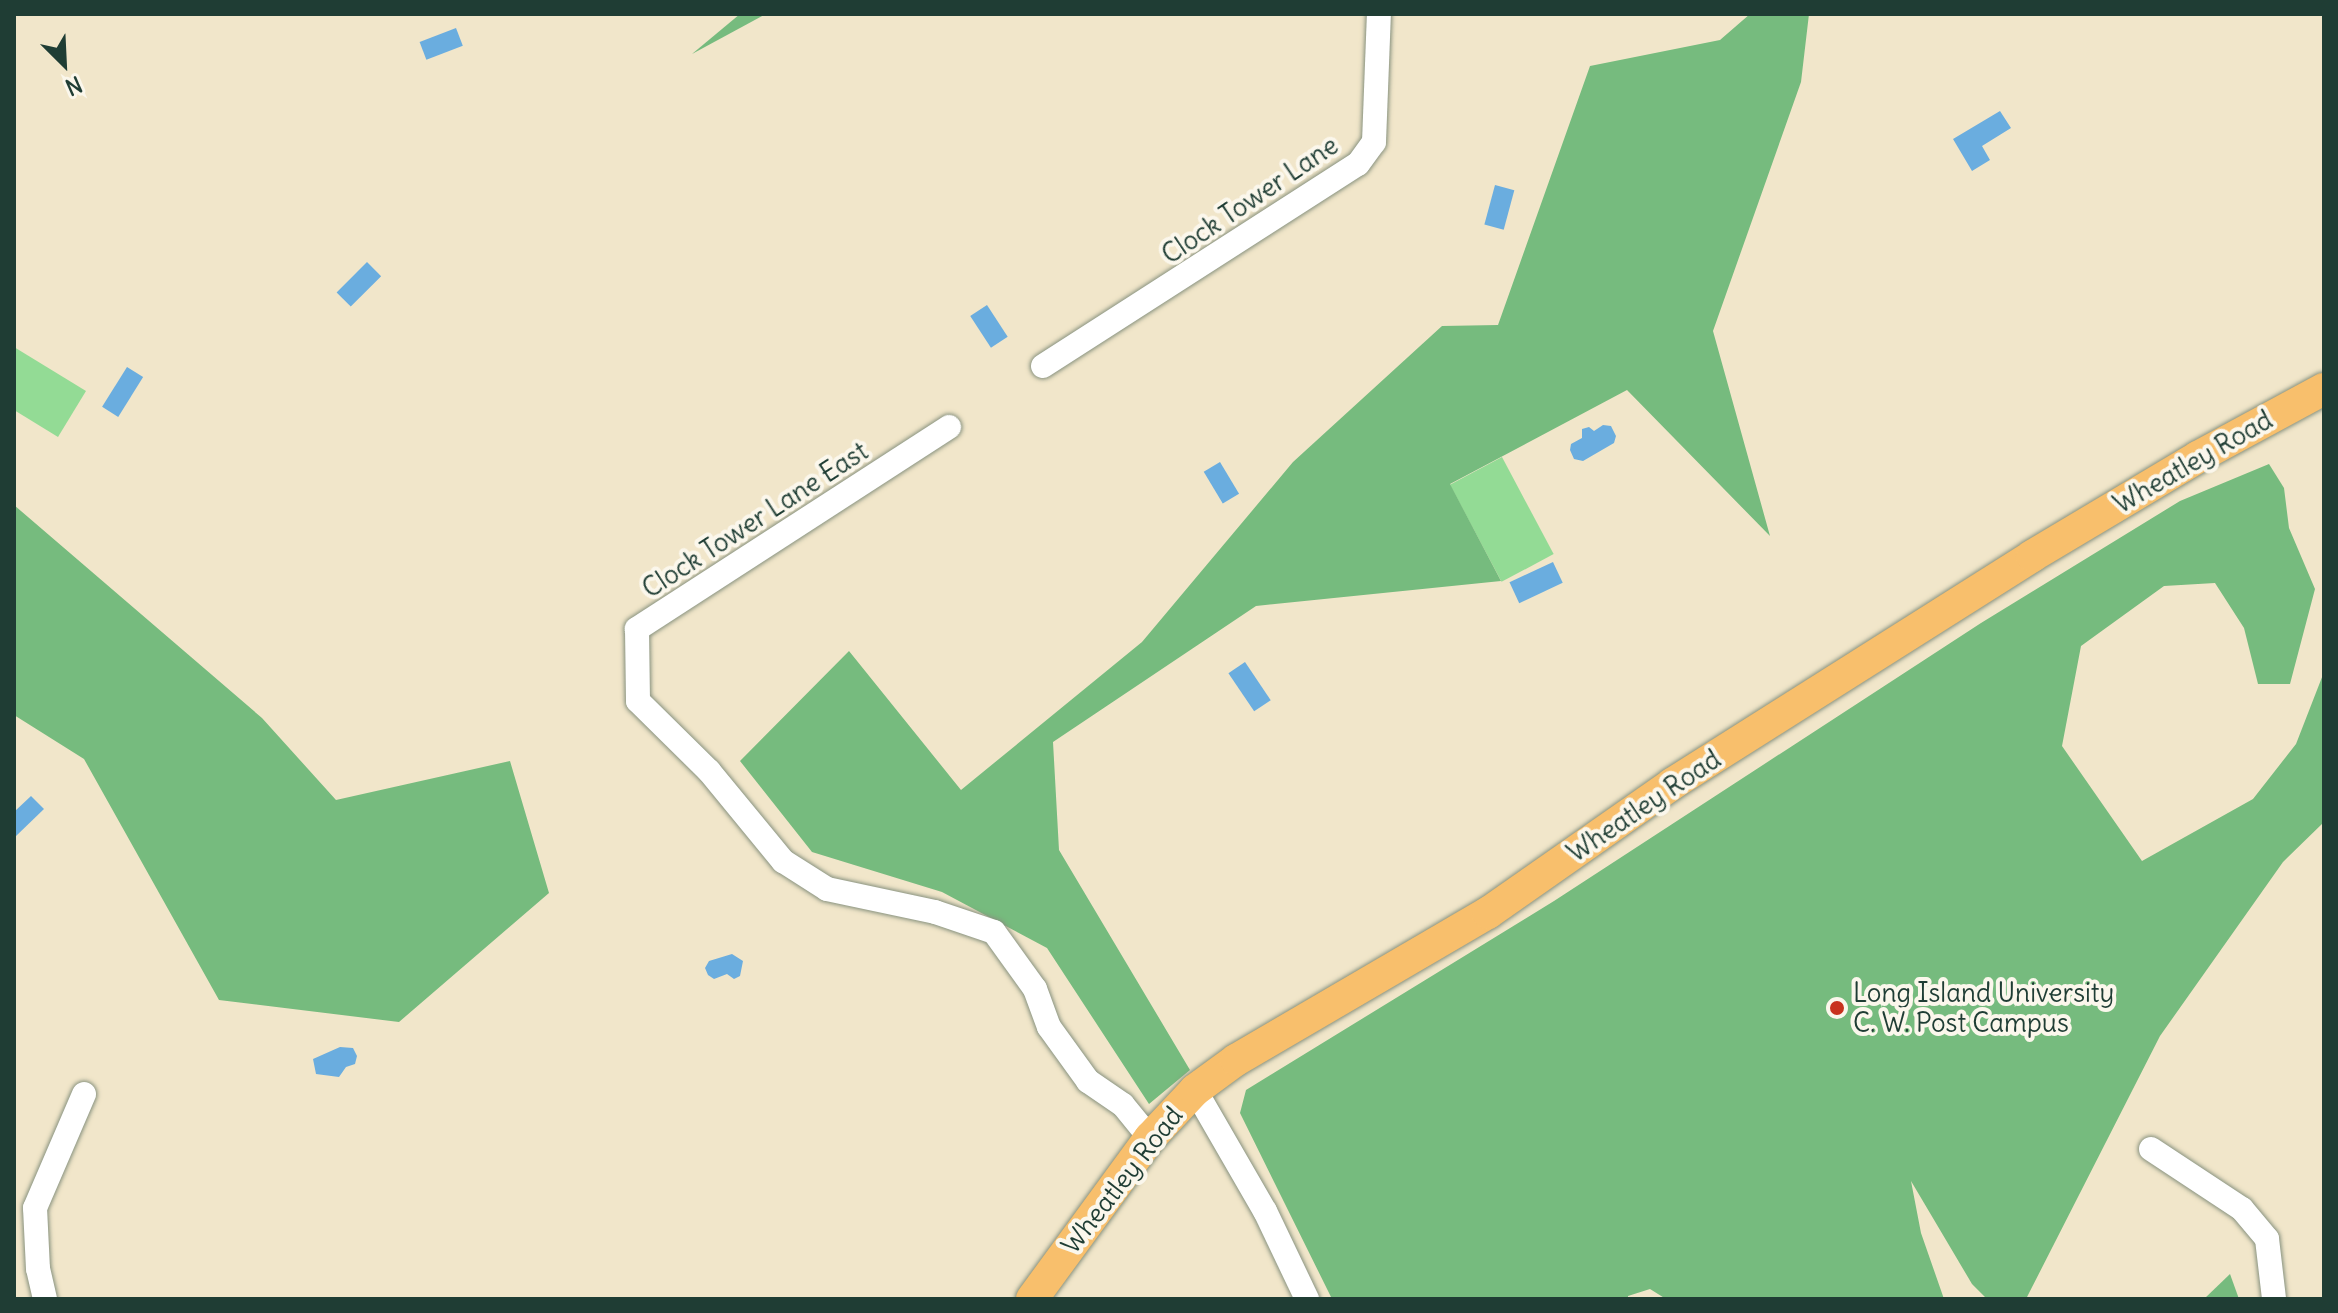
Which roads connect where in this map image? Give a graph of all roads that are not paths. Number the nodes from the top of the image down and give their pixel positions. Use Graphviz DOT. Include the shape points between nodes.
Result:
graph roads {
  1 [pos="1379,14"];
  2 [pos="1043,366"];
  3 [pos="2324,389"];
  4 [pos="949,427"];
  5 [pos="1195,1090"];
  6 [pos="84,1094"];
  7 [pos="1150,1138"];
  8 [pos="2151,1149"];
  9 [pos="24,1207"];
  10 [pos="45,1299"];
  11 [pos="1032,1299"];
  12 [pos="1307,1299"];
  13 [pos="2274,1299"];
  1 -- 2 [label="street, Clock Tower Lane" via="1374,142 1358,164"];
  3 -- 5 [label="main road, Wheatley Road" via="2032,556 1672,784 1488,913 1236,1060"];
  4 -- 7 [label="street, Clock Tower Lane East" via="637,629 638,701 709,771 783,861 827,889 935,912 994,932 1035,989 1049,1027 1088,1081 1123,1105"];
  5 -- 7 [label="main road, Wheatley Road"];
  5 -- 12 [label="street" via="1265,1211"];
  6 -- 9 [label="street"];
  7 -- 11 [label="main road, Wheatley Road"];
  8 -- 13 [label="street" via="2242,1209 2267,1239"];
  9 -- 10 [label="street"];
}
